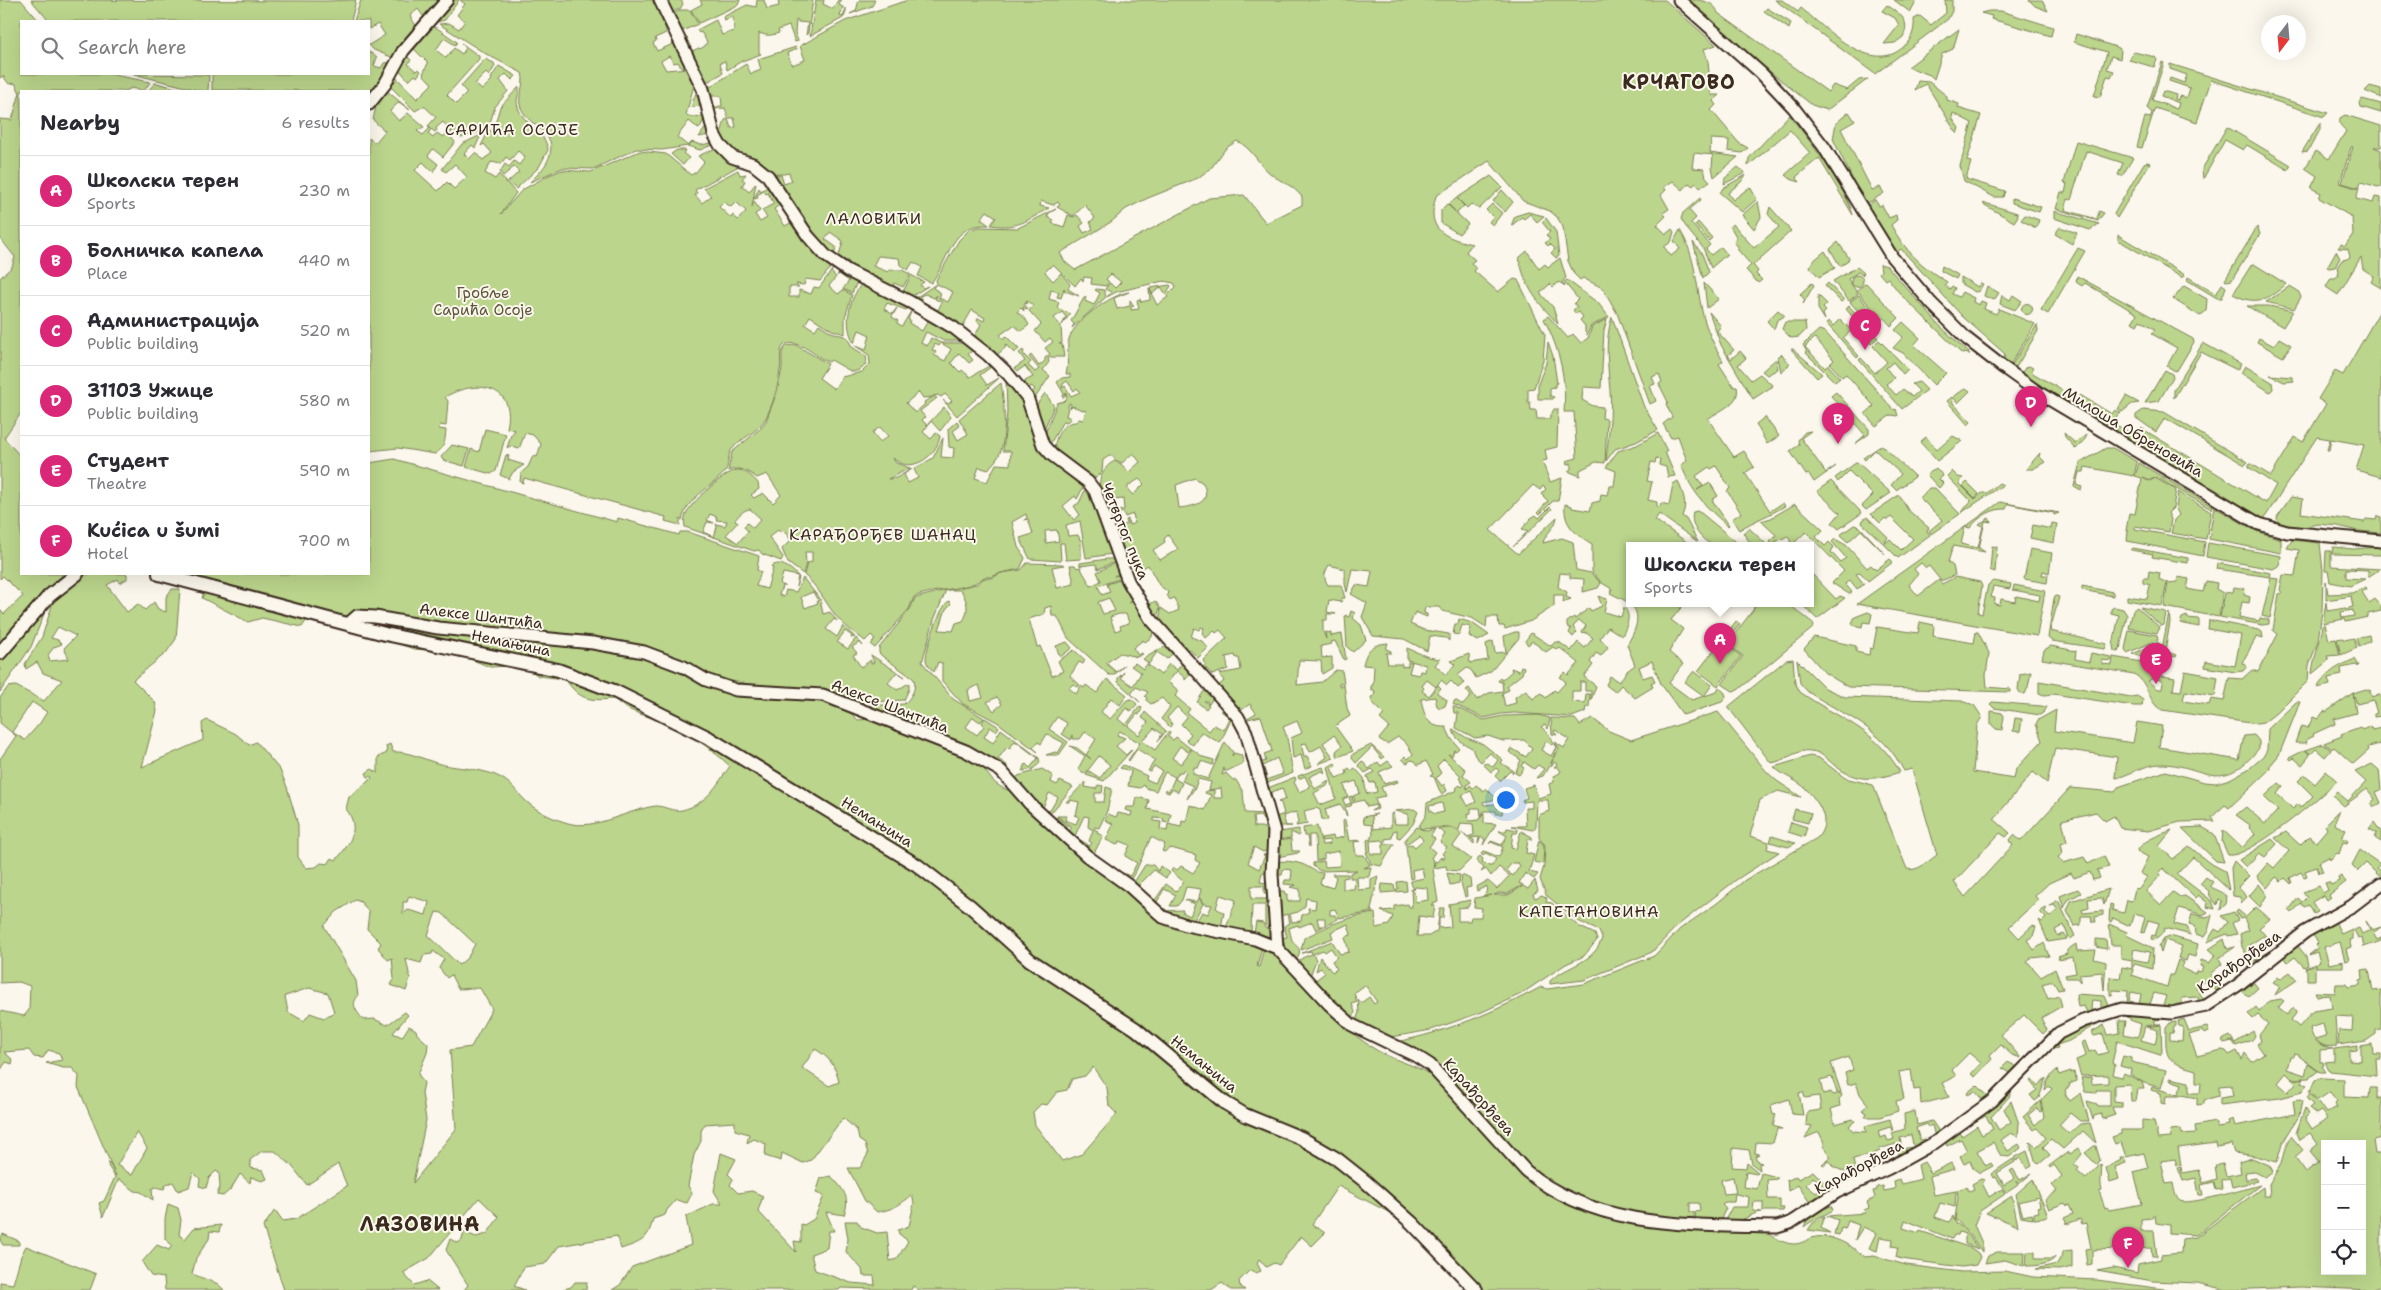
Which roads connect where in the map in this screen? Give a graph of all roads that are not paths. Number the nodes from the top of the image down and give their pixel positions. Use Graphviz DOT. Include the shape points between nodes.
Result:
graph roads {
  1 [pos="447,0"];
  2 [pos="660,0"];
  3 [pos="1679,0"];
  4 [pos="370,103"];
  5 [pos="2381,541"];
  6 [pos="76,575"];
  7 [pos="164,575"];
  8 [pos="348,624"];
  9 [pos="0,653"];
  10 [pos="2381,884"];
  11 [pos="1277,948"];
  12 [pos="1476,1290"];
  1 -- 4 [label="street" via="403,51 385,84"];
  2 -- 11 [label="street, Четвртог пука" via="703,89 716,139 725,151 753,164 768,176 808,236 826,256 954,328 988,355 1027,397 1043,444 1091,485 1134,593 1168,640 1238,717 1246,732 1274,830 1272,874"];
  3 -- 5 [label="street, Милоша Обреновића" via="1788,101 1824,147 1892,257 1942,315 2004,368 2091,425 2259,524 2284,531"];
  6 -- 9 [label="main road" via="49,596"];
  7 -- 8 [label="main road, Немањина"];
  8 -- 11 [label="street, Алексе Шантића" via="357,616 375,617 438,628 624,647 666,659 706,680 736,690 816,694 837,700 987,762 1009,778 1030,804 1087,856 1129,886 1163,917 1186,925 1255,938"];
  8 -- 12 [label="main road, Немањина" via="573,675 614,691 729,750 934,877 1030,960 1136,1030 1225,1103 1337,1159 1412,1223"];
  10 -- 11 [label="street, Карађорђева" via="2352,906 2306,932 2206,1006 2172,1013 2122,1009 2083,1021 2059,1033 1992,1101 1934,1143 1896,1165 1837,1192 1790,1224 1777,1227 1705,1225 1628,1217 1593,1208 1551,1189 1526,1171 1430,1065 1352,1025"];
}
